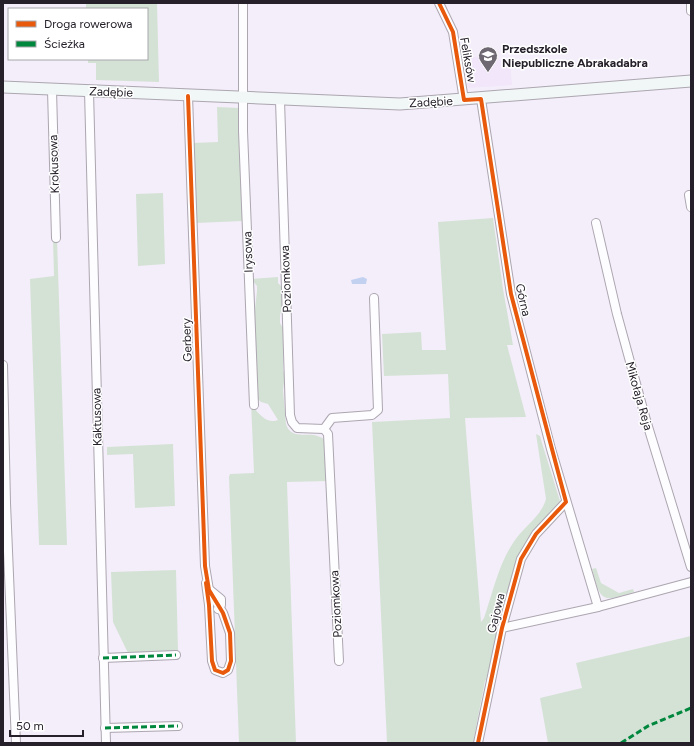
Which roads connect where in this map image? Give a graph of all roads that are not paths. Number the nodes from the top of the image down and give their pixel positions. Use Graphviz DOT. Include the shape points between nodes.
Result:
graph roads {
  1 [pos="243,3"];
  2 [pos="439,3"];
  3 [pos="690,3"];
  4 [pos="691,11"];
  5 [pos="691,81"];
  6 [pos="3,87"];
  7 [pos="52,90"];
  8 [pos="89,92"];
  9 [pos="188,96"];
  10 [pos="243,99"];
  11 [pos="481,99"];
  12 [pos="280,100"];
  13 [pos="464,100"];
  14 [pos="689,195"];
  15 [pos="691,207"];
  16 [pos="596,223"];
  17 [pos="56,238"];
  18 [pos="374,298"];
  19 [pos="3,366"];
  20 [pos="254,405"];
  21 [pos="324,429"];
  22 [pos="566,502"];
  23 [pos="691,567"];
  24 [pos="691,582"];
  25 [pos="207,585"];
  26 [pos="210,605"];
  27 [pos="220,607"];
  28 [pos="598,607"];
  29 [pos="502,628"];
  30 [pos="176,655"];
  31 [pos="103,658"];
  32 [pos="339,661"];
  33 [pos="178,726"];
  34 [pos="105,728"];
  35 [pos="16,743"];
  36 [pos="106,743"];
  37 [pos="478,743"];
  1 -- 10 [label="street"];
  2 -- 13 [label="street, Feliksów" via="453,32"];
  3 -- 4 [label="street"];
  5 -- 11 [label="street, Zadębie"];
  6 -- 7 [label="street, Zadębie"];
  7 -- 8 [label="street, Zadębie"];
  7 -- 17 [label="street, Krokusowa"];
  8 -- 9 [label="street, Zadębie"];
  8 -- 31 [label="street, Kaktusowa"];
  9 -- 10 [label="street, Zadębie"];
  9 -- 25 [label="street, Gerbery"];
  10 -- 12 [label="street, Zadębie"];
  10 -- 20 [label="street, Irysowa"];
  11 -- 13 [label="street, Zadębie"];
  11 -- 22 [label="street, Górna" via="511,294"];
  12 -- 13 [label="street, Zadębie" via="400,104"];
  12 -- 21 [label="street, Poziomkowa" via="290,415 297,428"];
  14 -- 15 [label="street"];
  16 -- 23 [label="street, Mikołaja Reja" via="631,367"];
  18 -- 21 [label="street" via="378,410 372,415 332,418"];
  19 -- 35 [label="street"];
  21 -- 32 [label="street, Poziomkowa" via="328,434"];
  22 -- 28 [label="street, Górna"];
  22 -- 29 [label="street, Gajowa" via="536,534 521,559"];
  24 -- 28 [label="street, Gajowa"];
  25 -- 26 [label="street, Gerbery"];
  25 -- 27 [label="street, Gerbery"];
  26 -- 27 [label="street" via="212,609"];
  26 -- 27 [label="street, Gerbery" via="212,661 215,670 222,673 229,668 231,643 228,626"];
  28 -- 29 [label="street, Gajowa"];
  29 -- 37 [label="street, Gajowa"];
  30 -- 31 [label="street"];
  31 -- 34 [label="street, Kaktusowa"];
  33 -- 34 [label="street"];
  34 -- 36 [label="street, Kaktusowa"];
}
